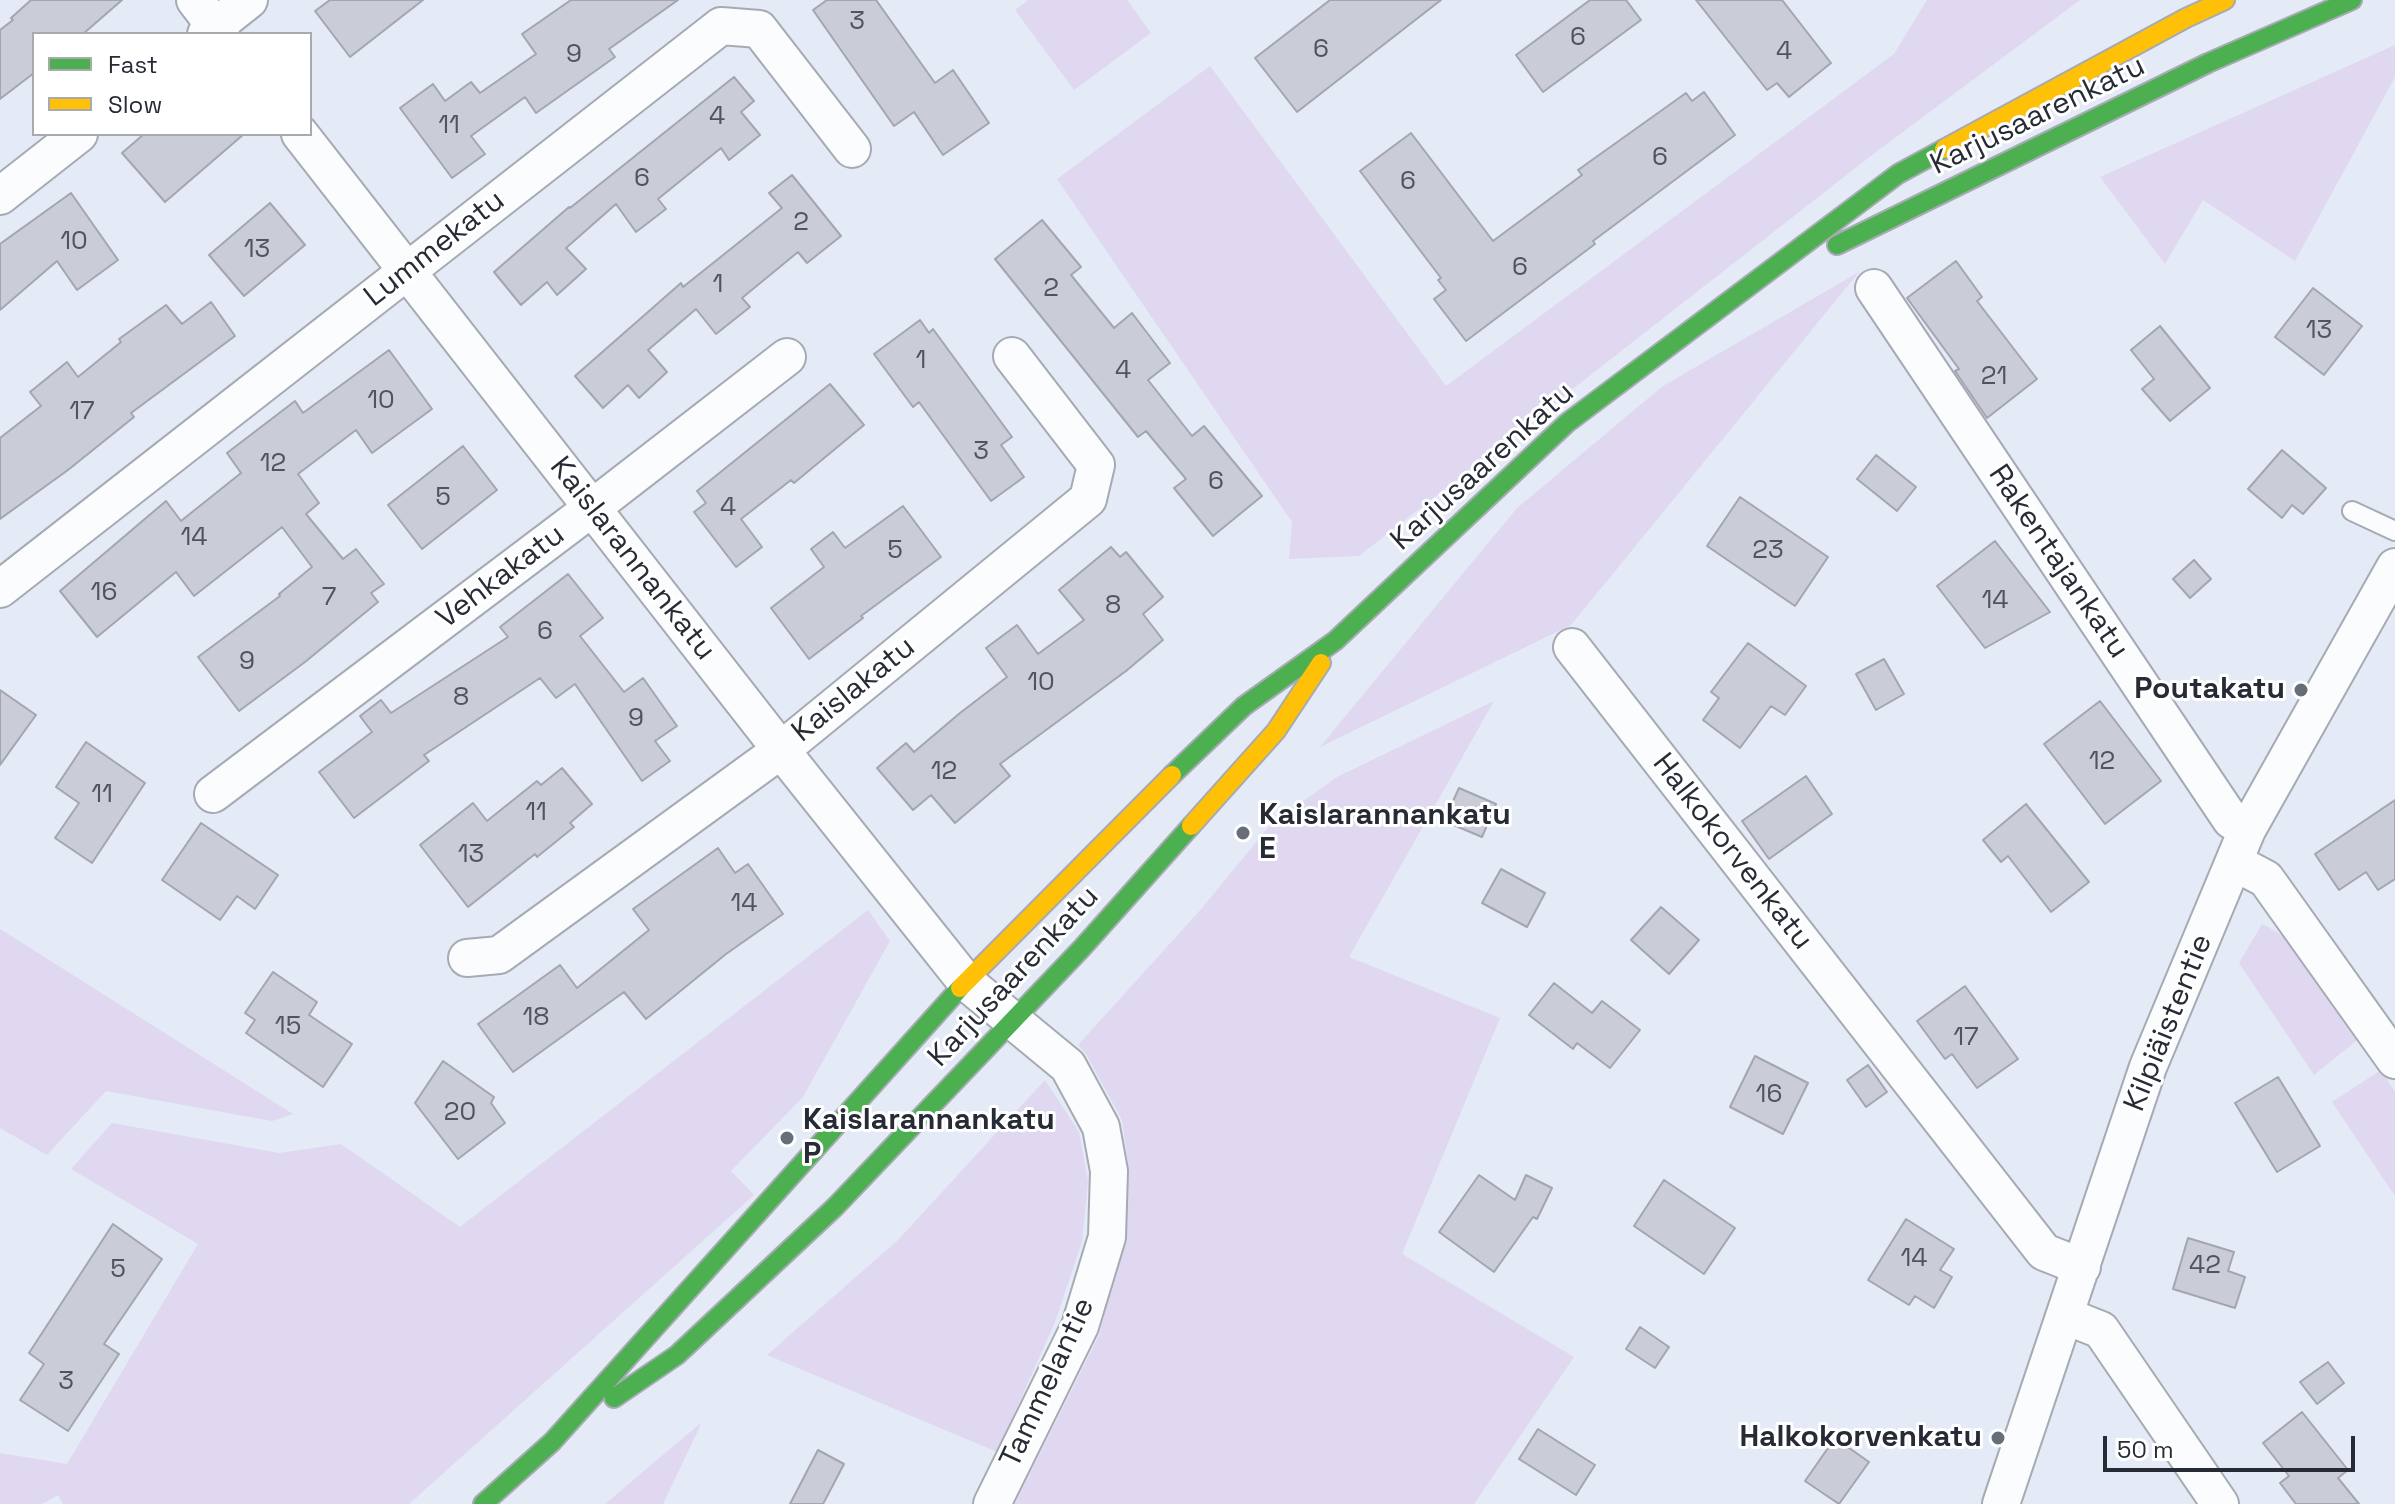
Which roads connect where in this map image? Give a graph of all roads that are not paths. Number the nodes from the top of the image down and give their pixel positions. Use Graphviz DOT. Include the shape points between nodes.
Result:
graph roads {
  1 [pos="249,0"];
  2 [pos="2225,0"];
  3 [pos="2352,0"];
  4 [pos="2182,9"];
  5 [pos="210,24"];
  6 [pos="2208,63"];
  7 [pos="76,136"];
  8 [pos="302,136"];
  9 [pos="852,149"];
  10 [pos="0,196"];
  11 [pos="407,271"];
  12 [pos="1751,286"];
  13 [pos="1874,288"];
  14 [pos="1012,356"];
  15 [pos="787,357"];
  16 [pos="592,508"];
  17 [pos="2352,511"];
  18 [pos="2395,531"];
  19 [pos="0,589"];
  20 [pos="2390,589"];
  21 [pos="1335,641"];
  22 [pos="1572,647"];
  23 [pos="781,750"];
  24 [pos="213,794"];
  25 [pos="2241,846"];
  26 [pos="467,958"];
  27 [pos="966,982"];
  28 [pos="1012,1021"];
  29 [pos="2395,1060"];
  30 [pos="2082,1267"];
  31 [pos="2066,1316"];
  32 [pos="552,1442"];
  33 [pos="483,1504"];
  34 [pos="992,1504"];
  35 [pos="2001,1504"];
  36 [pos="2220,1504"];
  1 -- 5 [label="street"];
  2 -- 4 [label="street, Karjusaarenkatu"];
  3 -- 6 [label="street, Karjusaarenkatu"];
  4 -- 6 [label="street"];
  4 -- 12 [label="street, Karjusaarenkatu" via="1898,174"];
  6 -- 12 [label="street, Karjusaarenkatu"];
  7 -- 10 [label="street"];
  8 -- 11 [label="street, Kaislarannankatu"];
  9 -- 11 [label="street, Lummekatu" via="759,29 721,26"];
  11 -- 16 [label="street, Kaislarannankatu"];
  11 -- 19 [label="street, Lummekatu"];
  12 -- 21 [label="street, Karjusaarenkatu" via="1567,423"];
  13 -- 25 [label="street, Rakentajankatu" via="2231,820"];
  14 -- 23 [label="street, Kaislakatu" via="1096,465 1088,499"];
  15 -- 16 [label="street, Vehkakatu"];
  16 -- 23 [label="street, Kaislarannankatu"];
  16 -- 24 [label="street, Vehkakatu"];
  17 -- 18 [label="lane"];
  20 -- 25 [label="street, Kilpiäistentie"];
  21 -- 27 [label="street, Karjusaarenkatu" via="1244,706"];
  21 -- 28 [label="street, Karjusaarenkatu" via="1276,731"];
  22 -- 30 [label="street, Halkokorvenkatu" via="2044,1252"];
  23 -- 26 [label="street, Kaislakatu" via="499,955"];
  23 -- 27 [label="street, Kaislarannankatu"];
  25 -- 29 [label="street, Rakentajankatu"];
  25 -- 30 [label="street, Kilpiäistentie" via="2148,1067"];
  27 -- 28 [label="street, Tammelantie"];
  27 -- 32 [label="street, Karjusaarenkatu"];
  28 -- 32 [label="street, Karjusaarenkatu" via="835,1207 677,1355"];
  28 -- 34 [label="street, Tammelantie" via="1068,1066 1101,1127 1109,1171 1107,1237 1080,1326"];
  30 -- 31 [label="street, Kilpiäistentie"];
  31 -- 35 [label="street, Kilpiäistentie"];
  31 -- 36 [label="street" via="2101,1330"];
  32 -- 33 [label="street, Karjusaarenkatu"];
}
